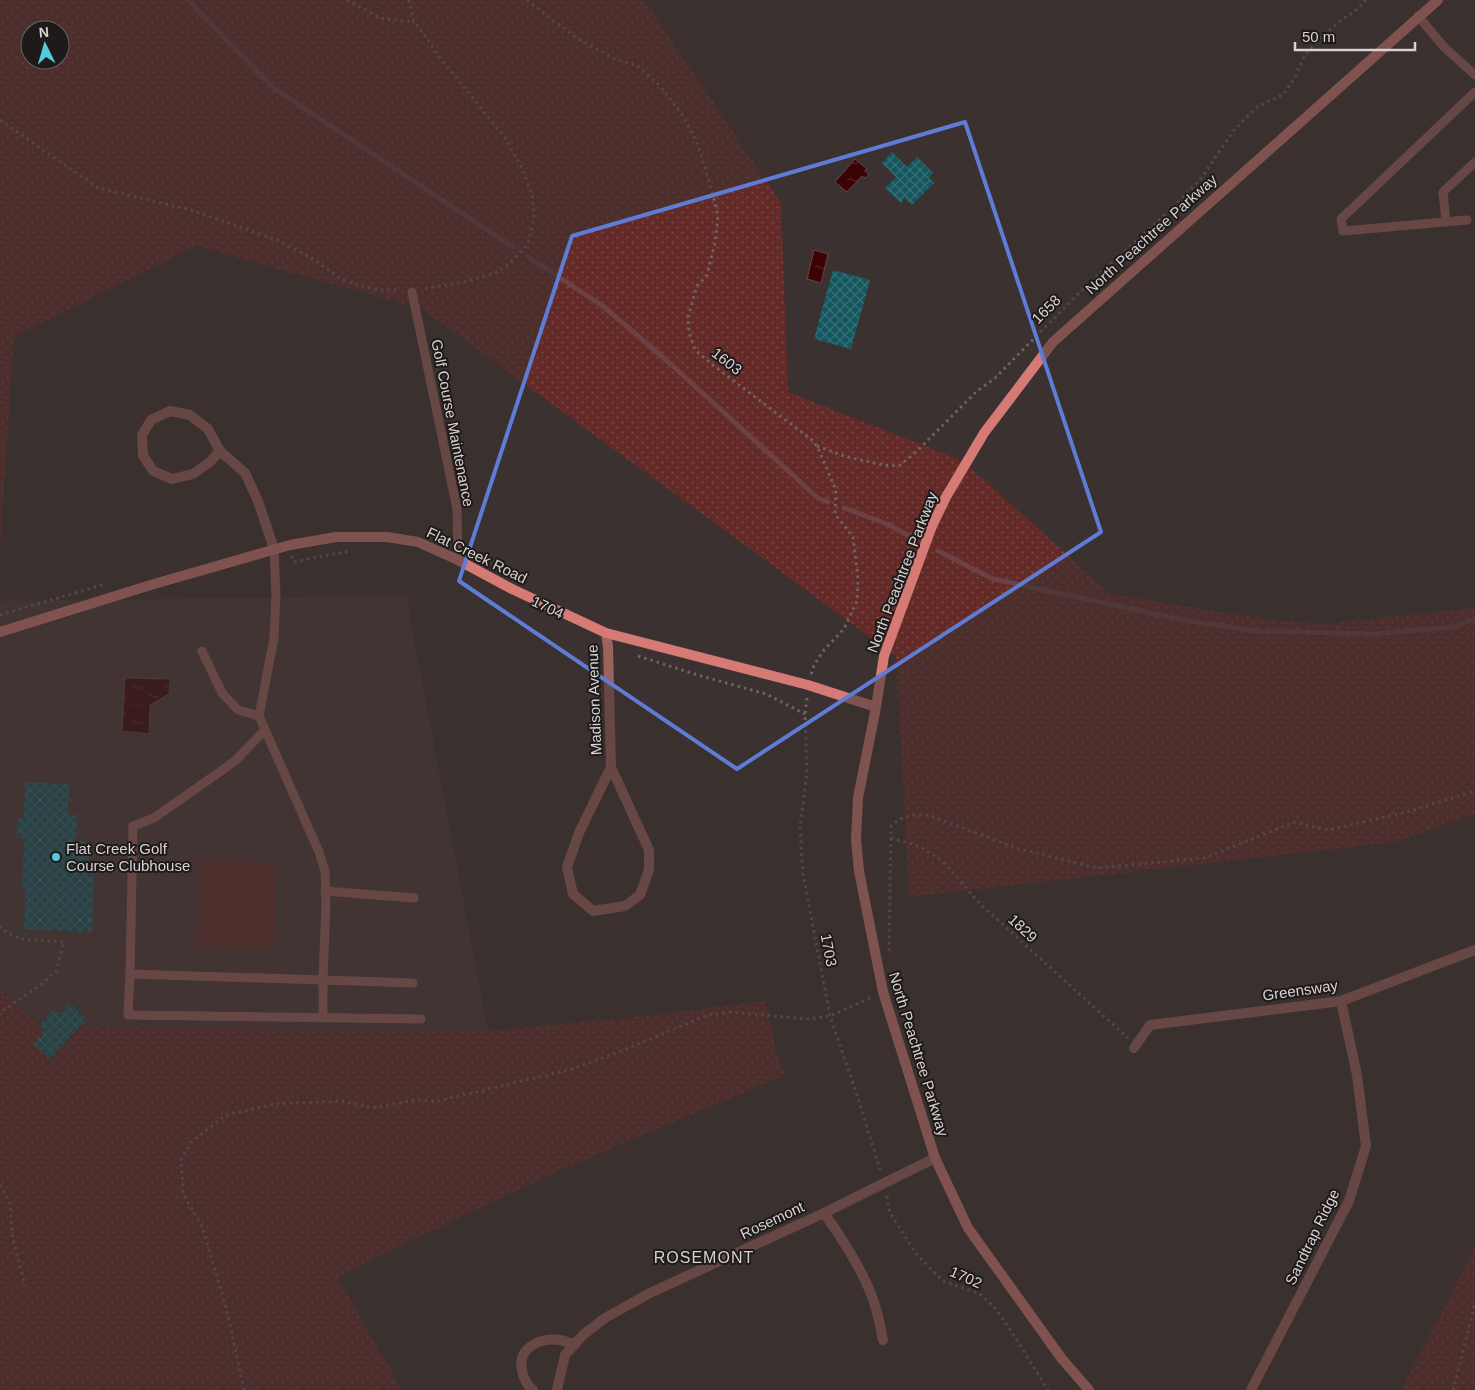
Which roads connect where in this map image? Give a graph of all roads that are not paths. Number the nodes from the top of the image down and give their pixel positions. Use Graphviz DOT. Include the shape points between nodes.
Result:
graph roads {
  1 [pos="1438,0"];
  2 [pos="1418,16"];
  3 [pos="1475,75"];
  4 [pos="1475,92"];
  5 [pos="1475,162"];
  6 [pos="1467,220"];
  7 [pos="1446,222"];
  8 [pos="412,291"];
  9 [pos="220,451"];
  10 [pos="274,550"];
  11 [pos="458,560"];
  12 [pos="0,632"];
  13 [pos="606,632"];
  14 [pos="202,651"];
  15 [pos="876,706"];
  16 [pos="259,716"];
  17 [pos="265,730"];
  18 [pos="611,767"];
  19 [pos="325,891"];
  20 [pos="414,898"];
  21 [pos="1475,950"];
  22 [pos="130,974"];
  23 [pos="323,980"];
  24 [pos="413,983"];
  25 [pos="1341,1001"];
  26 [pos="323,1017"];
  27 [pos="421,1018"];
  28 [pos="1134,1048"];
  29 [pos="935,1158"];
  30 [pos="824,1212"];
  31 [pos="883,1340"];
  32 [pos="575,1344"];
  33 [pos="533,1390"];
  34 [pos="557,1390"];
  35 [pos="1089,1390"];
  36 [pos="1251,1390"];
  1 -- 2 [label="street, North Peachtree Parkway"];
  2 -- 3 [label="lane" via="1444,47"];
  2 -- 15 [label="street, North Peachtree Parkway" via="1053,342 984,433 946,497 932,526 884,656"];
  4 -- 7 [label="lane" via="1342,219 1342,231"];
  5 -- 7 [label="lane" via="1443,192"];
  6 -- 7 [label="lane"];
  8 -- 11 [label="lane, Golf Course Maintenance" via="457,510"];
  9 -- 9 [label="street" via="208,429 190,415 170,411 152,420 142,434 143,455 153,471 172,479 193,474"];
  9 -- 10 [label="street" via="245,473"];
  10 -- 11 [label="street, Flat Creek Road" via="336,537 387,537 418,542"];
  10 -- 12 [label="street, Flat Creek Road"];
  10 -- 16 [label="lane" via="274,638"];
  11 -- 13 [label="street, Flat Creek Road"];
  13 -- 15 [label="street, Flat Creek Road"];
  13 -- 18 [label="street, Madison Avenue"];
  14 -- 16 [label="lane" via="222,693 238,710"];
  15 -- 29 [label="street, North Peachtree Parkway" via="858,798 856,839 859,871 882,992"];
  16 -- 17 [label="lane"];
  17 -- 19 [label="lane" via="319,852 325,871"];
  17 -- 22 [label="lane" via="235,761 154,818 133,826"];
  18 -- 18 [label="street, Madison Avenue" via="649,850 649,870 640,895 625,906 593,911 573,894 567,867 579,833"];
  19 -- 20 [label="lane"];
  19 -- 23 [label="lane"];
  21 -- 25 [label="street, Greensway"];
  22 -- 23 [label="lane"];
  22 -- 26 [label="lane" via="128,1015"];
  23 -- 24 [label="lane"];
  23 -- 26 [label="lane"];
  25 -- 28 [label="street, Greensway" via="1150,1025"];
  25 -- 36 [label="street, Sandtrap Ridge" via="1357,1075 1366,1146 1349,1200"];
  26 -- 27 [label="lane"];
  29 -- 30 [label="street, Rosemont"];
  29 -- 35 [label="street, North Peachtree Parkway" via="968,1228 1062,1359"];
  30 -- 31 [label="street" via="861,1273 876,1308"];
  30 -- 32 [label="street, Rosemont" via="650,1293 605,1318"];
  32 -- 33 [label="street" via="558,1340 538,1342 526,1349 520,1362 523,1375"];
  32 -- 34 [label="street, Rosemont" via="565,1355"];
}
